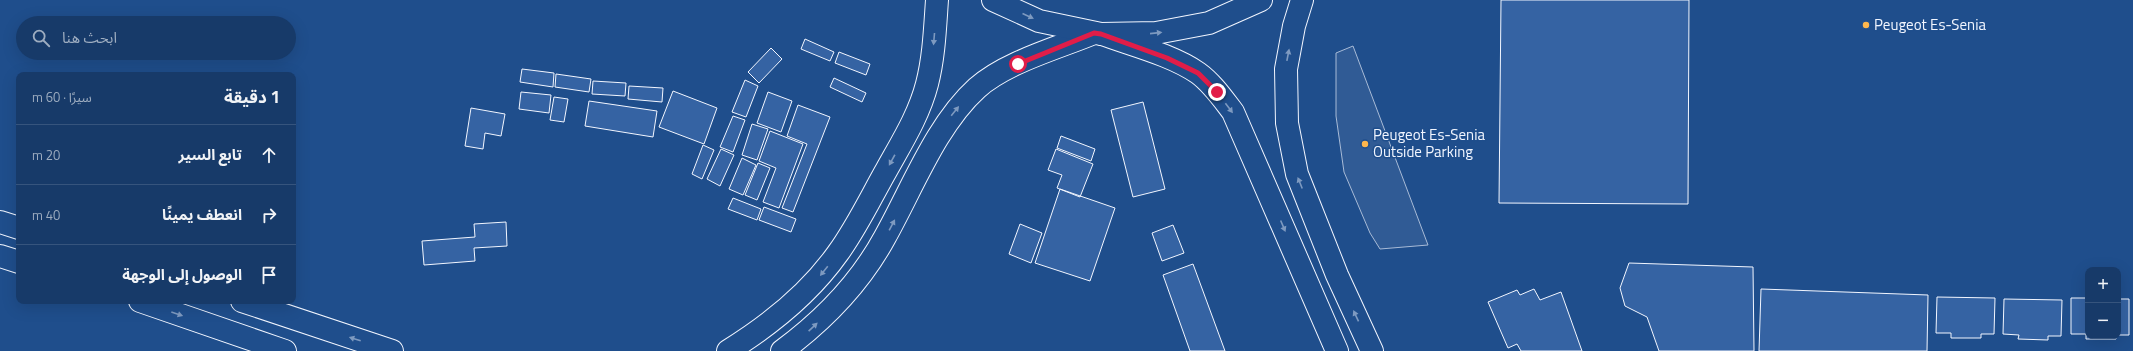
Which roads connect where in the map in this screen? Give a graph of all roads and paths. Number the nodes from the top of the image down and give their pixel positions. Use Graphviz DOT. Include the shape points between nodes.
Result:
graph roads {
  1 [pos="937,0"];
  2 [pos="993,0"];
  3 [pos="1261,0"];
  4 [pos="1302,0"];
  5 [pos="1098,34"];
  6 [pos="0,222"];
  7 [pos="16,227"];
  8 [pos="0,256"];
  9 [pos="16,261"];
  10 [pos="149,304"];
  11 [pos="251,304"];
  12 [pos="285,351"];
  13 [pos="392,351"];
  14 [pos="728,351"];
  15 [pos="782,351"];
  16 [pos="1337,351"];
  17 [pos="1372,351"];
  1 -- 14 [label="main road, one-way" via="931,63 918,109 839,253 792,305"];
  2 -- 5 [label="main road, one-way" via="1039,21"];
  5 -- 3 [label="main road, one-way" via="1156,33 1209,22"];
  17 -- 4 [label="main road, one-way" via="1337,275 1297,174 1287,122 1286,69"];
  15 -- 5 [label="main road, one-way" via="810,331 838,303 863,272 884,239 940,134 963,101 997,74"];
  5 -- 16 [label="main road, one-way" via="1167,58 1198,73 1233,112"];
  6 -- 7 [label="main road"];
  8 -- 9 [label="main road"];
  10 -- 12 [label="main road, one-way"];
  13 -- 11 [label="main road, one-way"];
}
